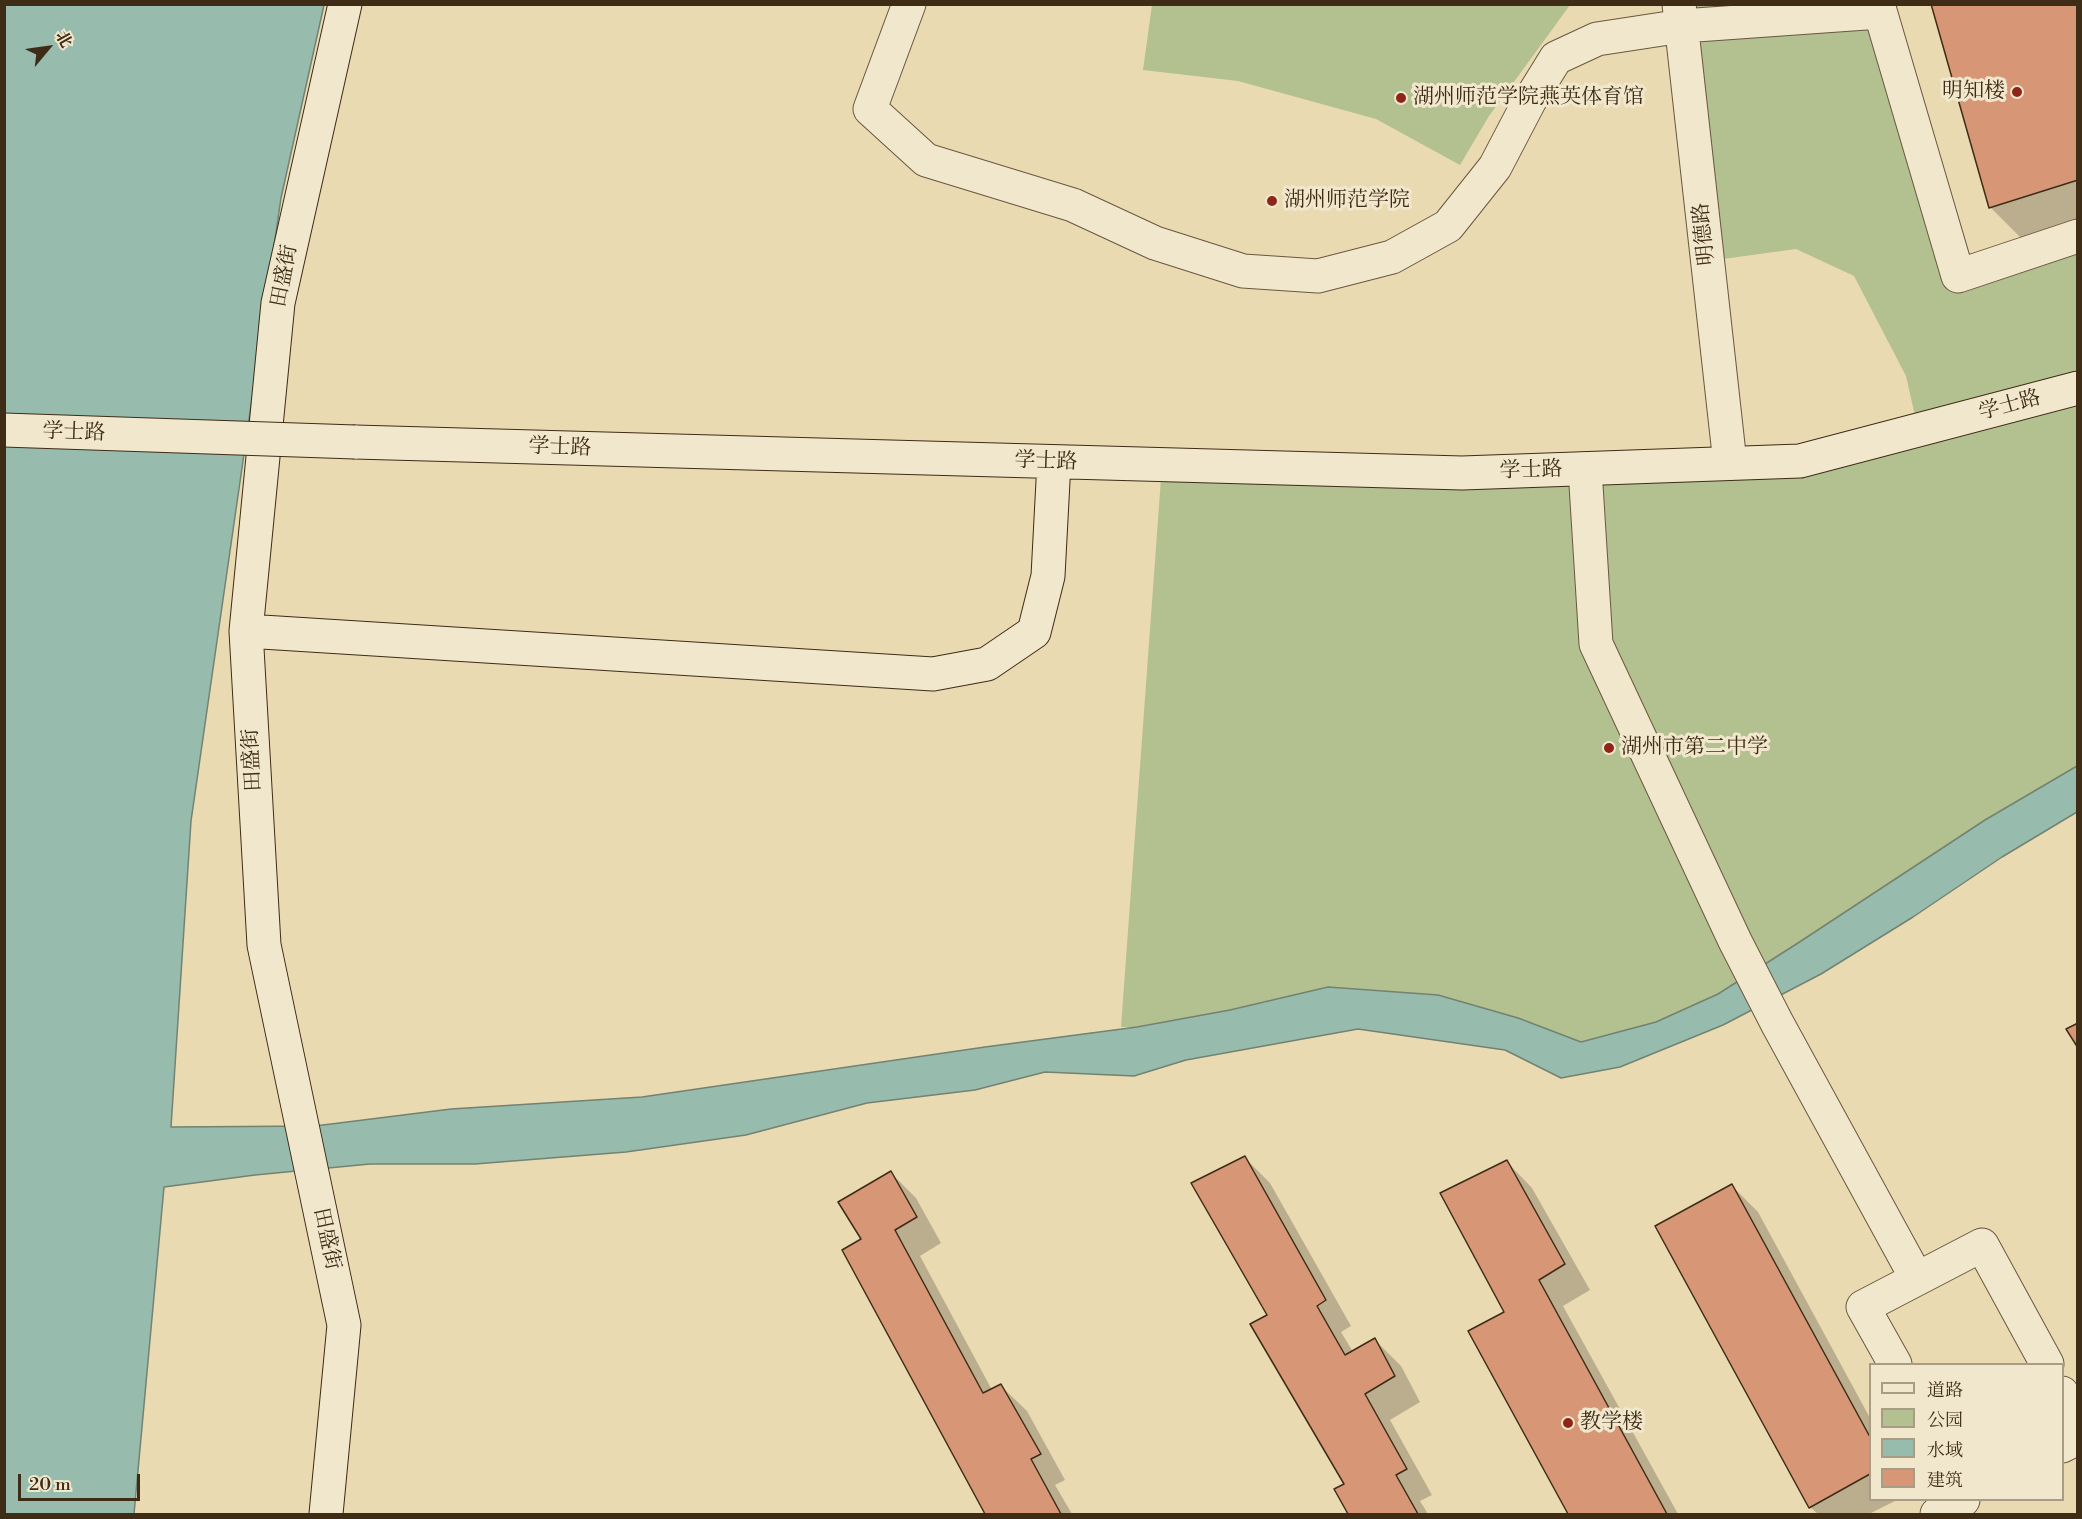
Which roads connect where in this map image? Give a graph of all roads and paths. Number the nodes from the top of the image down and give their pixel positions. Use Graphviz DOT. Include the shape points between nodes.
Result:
graph roads {
  1 [pos="345,4"];
  2 [pos="909,4"];
  3 [pos="1879,8"];
  4 [pos="1681,15"];
  5 [pos="2078,236"];
  6 [pos="2078,388"];
  7 [pos="4,430"];
  8 [pos="1054,462"];
  9 [pos="1730,463"];
  10 [pos="1585,469"];
  11 [pos="246,631"];
  12 [pos="1917,1279"];
  13 [pos="1894,1363"];
  14 [pos="2046,1363"];
  15 [pos="2064,1396"];
  16 [pos="2078,1420"];
  17 [pos="2078,1438"];
  18 [pos="2064,1445"];
  19 [pos="1961,1501"];
  20 [pos="326,1515"];
  21 [pos="1936,1515"];
  1 -- 11 [label="street, 田盛街" via="278,303"];
  2 -- 4 [label="street" via="870,109 926,160 1073,205 1155,243 1243,271 1318,276 1392,257 1448,226 1495,167 1556,58 1597,39"];
  3 -- 4 [label="street"];
  3 -- 5 [label="street" via="1958,276"];
  4 -- 9 [label="street, 明德路"];
  6 -- 9 [label="street, 学士路" via="1800,461"];
  7 -- 8 [label="street, 学士路, bridge"];
  8 -- 10 [label="street, 学士路" via="1462,473"];
  8 -- 11 [label="street" via="1048,576 1034,632 987,664 933,675"];
  9 -- 10 [label="street, 学士路"];
  10 -- 12 [label="street" via="1596,644 1777,1023"];
  11 -- 20 [label="street, 田盛街" via="264,945 344,1325"];
  12 -- 13 [label="street" via="1863,1307"];
  12 -- 14 [label="street" via="1982,1245"];
  15 -- 16 [label="street"];
  17 -- 18 [label="street"];
  19 -- 21 [label="street"];
}
